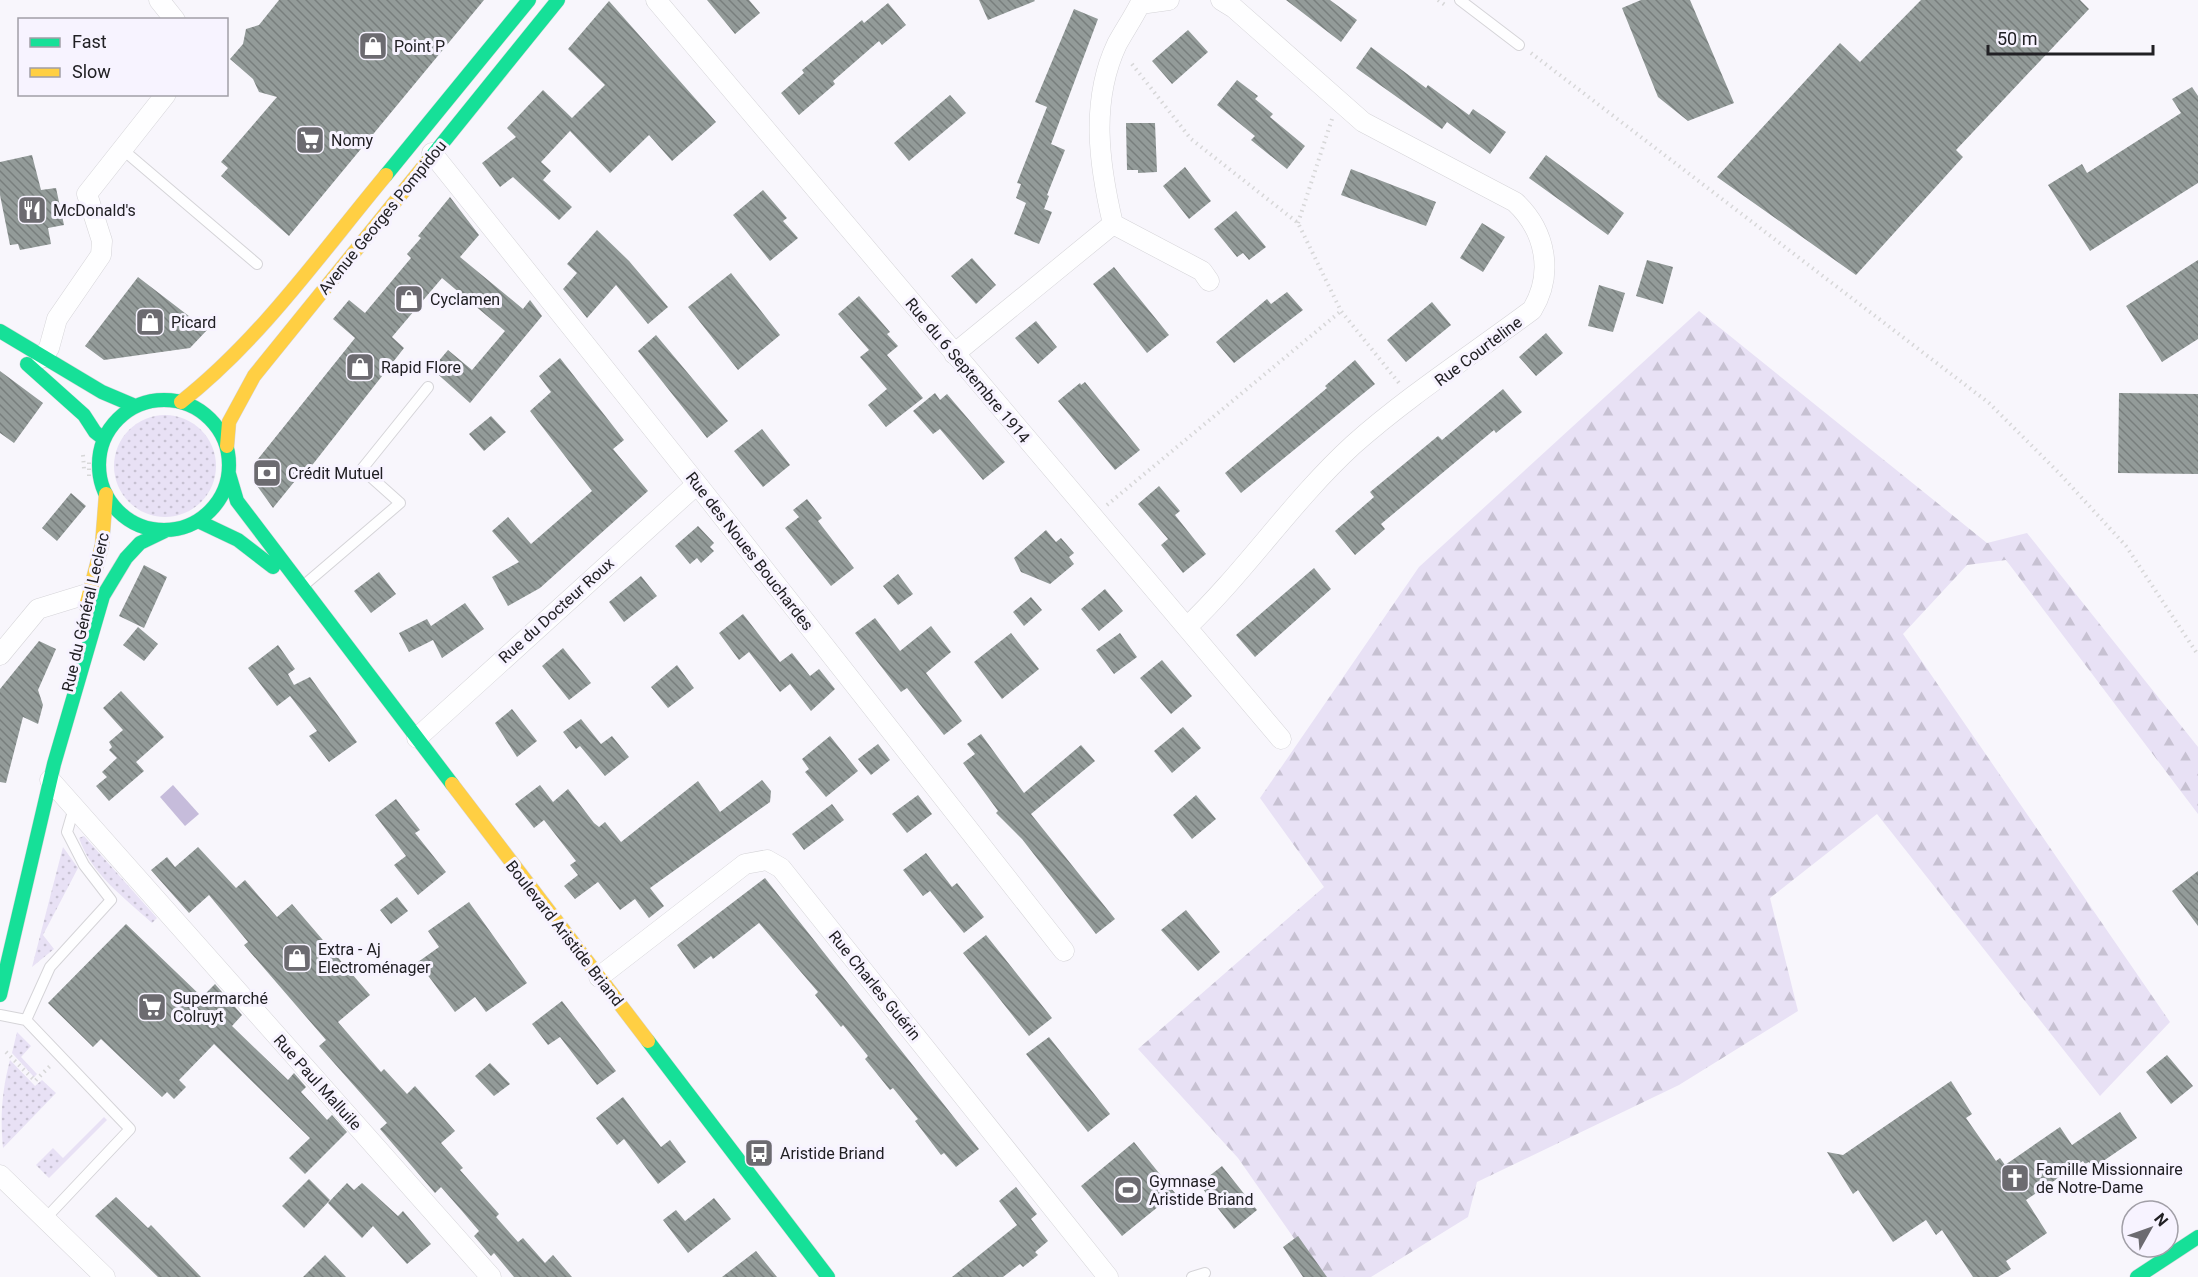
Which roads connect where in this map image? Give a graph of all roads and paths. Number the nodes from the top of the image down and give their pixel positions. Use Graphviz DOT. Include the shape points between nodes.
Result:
graph roads {
  1 [pos="159,0"];
  2 [pos="529,0"];
  3 [pos="558,0"];
  4 [pos="656,0"];
  5 [pos="1169,0"];
  6 [pos="1221,0"];
  7 [pos="1460,0"];
  8 [pos="1139,2"];
  9 [pos="174,18"];
  10 [pos="1117,45"];
  11 [pos="1519,45"];
  12 [pos="164,96"];
  13 [pos="1338,102"];
  14 [pos="122,149"];
  15 [pos="432,153"];
  16 [pos="1298,223"];
  17 [pos="1113,224"];
  18 [pos="257,264"];
  19 [pos="1209,281"];
  20 [pos="1341,311"];
  21 [pos="0,331"];
  22 [pos="0,340"];
  23 [pos="954,354"];
  24 [pos="42,358"];
  25 [pos="428,387"];
  26 [pos="1412,400"];
  27 [pos="181,402"];
  28 [pos="135,406"];
  29 [pos="100,436"];
  30 [pos="227,446"];
  31 [pos="229,474"];
  32 [pos="698,484"];
  33 [pos="90,485"];
  34 [pos="106,494"];
  35 [pos="1092,517"];
  36 [pos="198,521"];
  37 [pos="167,530"];
  38 [pos="300,588"];
  39 [pos="90,593"];
  40 [pos="1187,627"];
  41 [pos="0,655"];
  42 [pos="2198,655"];
  43 [pos="417,738"];
  44 [pos="1281,739"];
  45 [pos="52,772"];
  46 [pos="74,808"];
  47 [pos="1064,951"];
  48 [pos="599,977"];
  49 [pos="0,995"];
  50 [pos="0,1015"];
  51 [pos="26,1020"];
  52 [pos="6,1052"];
  53 [pos="60,1056"];
  54 [pos="0,1175"];
  55 [pos="45,1219"];
  56 [pos="2198,1237"];
  57 [pos="1205,1273"];
  58 [pos="105,1277"];
  59 [pos="491,1277"];
  60 [pos="828,1277"];
  61 [pos="1108,1277"];
  62 [pos="1192,1277"];
  63 [pos="2137,1277"];
  1 -- 9 [label="street"];
  2 -- 27 [label="main road, Avenue Georges Pompidou" via="291,291 219,372"];
  3 -- 15 [label="main road, Avenue Georges Pompidou"];
  4 -- 23 [label="street, Rue du 6 Septembre 1914"];
  5 -- 8 [label="street"];
  6 -- 13 [label="street, Rue Courteline"];
  7 -- 11 [label="lane"];
  8 -- 10 [label="street"];
  10 -- 16 [label="path" via="1191,139"];
  10 -- 17 [label="street" via="1103,86 1098,136"];
  11 -- 42 [label="path" via="1989,404 2126,546"];
  12 -- 14 [label="street"];
  13 -- 16 [label="path"];
  13 -- 26 [label="street, Rue Courteline" via="1363,122 1515,202 1530,217 1543,245 1543,289 1532,310"];
  14 -- 18 [label="lane"];
  14 -- 24 [label="street" via="87,194 102,241 101,255 57,319"];
  15 -- 30 [label="main road, Avenue Georges Pompidou" via="254,376 229,422"];
  15 -- 32 [label="street, Rue des Noues Bouchardes"];
  16 -- 20 [label="path"];
  17 -- 19 [label="street" via="1202,271"];
  17 -- 23 [label="street"];
  20 -- 26 [label="path"];
  20 -- 35 [label="path"];
  21 -- 24 [label="main road"];
  22 -- 29 [label="main road" via="84,415"];
  23 -- 35 [label="street, Rue du 6 Septembre 1914"];
  24 -- 28 [label="main road"];
  25 -- 38 [label="lane" via="362,469 400,503"];
  26 -- 40 [label="street, Rue Courteline" via="1354,445 1279,522"];
  27 -- 28 [label="main road" via="158,400"];
  27 -- 30 [label="main road" via="213,421"];
  28 -- 29 [label="main road"];
  29 -- 33 [label="path" via="89,455"];
  29 -- 34 [label="main road" via="99,463"];
  30 -- 31 [label="main road"];
  31 -- 36 [label="main road" via="215,506"];
  31 -- 38 [label="main road" via="237,501"];
  32 -- 43 [label="street, Rue du Docteur Roux"];
  32 -- 47 [label="street, Rue des Noues Bouchardes"];
  34 -- 37 [label="main road" via="133,522"];
  34 -- 39 [label="main road, Rue du Général Leclerc" via="102,544"];
  35 -- 40 [label="street, Rue du 6 Septembre 1914"];
  36 -- 37 [label="main road"];
  36 -- 38 [label="main road" via="238,540"];
  37 -- 45 [label="main road, Rue du Général Leclerc" via="140,543 103,596"];
  38 -- 43 [label="main road, Boulevard Aristide Briand"];
  39 -- 41 [label="street" via="38,609"];
  39 -- 45 [label="main road, Rue du Général Leclerc" via="70,662"];
  40 -- 44 [label="street, Rue du 6 Septembre 1914"];
  43 -- 48 [label="main road, Boulevard Aristide Briand"];
  45 -- 46 [label="street, Rue Paul Malluile"];
  45 -- 49 [label="main road, Rue du Général Leclerc"];
  46 -- 51 [label="lane" via="67,832 84,866 111,900 50,967"];
  46 -- 59 [label="street, Rue Paul Malluile"];
  48 -- 60 [label="main road, Boulevard Aristide Briand"];
  48 -- 61 [label="street, Rue Charles Guérin" via="745,864 767,860 781,868"];
  50 -- 51 [label="lane"];
  51 -- 53 [label="lane"];
  52 -- 53 [label="path" via="35,1081"];
  53 -- 55 [label="lane" via="130,1129"];
  54 -- 55 [label="street"];
  55 -- 58 [label="street"];
  56 -- 63 [label="main road"];
  57 -- 62 [label="lane"];
}
